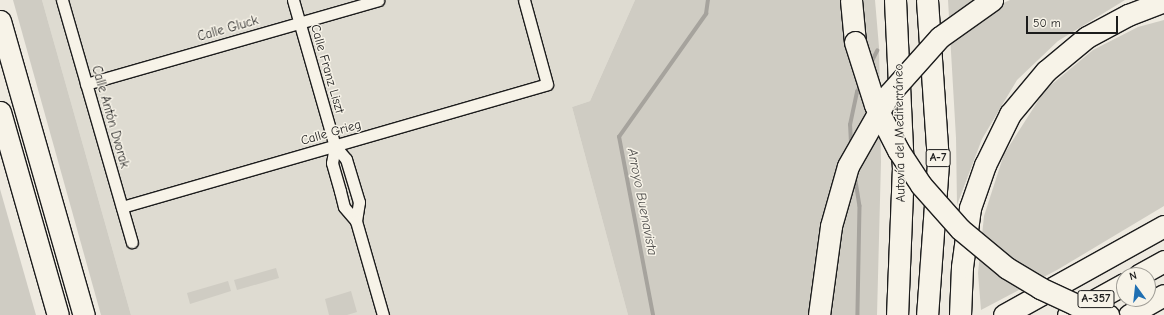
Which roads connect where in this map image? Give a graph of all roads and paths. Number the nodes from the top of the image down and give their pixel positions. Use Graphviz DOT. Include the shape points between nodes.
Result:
graph roads {
  1 [pos="62,0"];
  2 [pos="293,0"];
  3 [pos="378,0"];
  4 [pos="524,0"];
  5 [pos="851,0"];
  6 [pos="895,0"];
  7 [pos="927,0"];
  8 [pos="992,0"];
  9 [pos="1164,1"];
  10 [pos="0,22"];
  11 [pos="300,22"];
  12 [pos="86,84"];
  13 [pos="0,112"];
  14 [pos="335,146"];
  15 [pos="122,207"];
  16 [pos="1164,226"];
  17 [pos="132,242"];
  18 [pos="1164,261"];
  19 [pos="1153,267"];
  20 [pos="1116,288"];
  21 [pos="1164,296"];
  22 [pos="58,315"];
  23 [pos="84,315"];
  24 [pos="384,315"];
  25 [pos="819,315"];
  26 [pos="897,315"];
  27 [pos="927,315"];
  28 [pos="960,315"];
  29 [pos="1004,315"];
  30 [pos="1068,315"];
  31 [pos="1108,315"];
  32 [pos="1129,315"];
  1 -- 12 [label="street, Calle Antón Dvorak"];
  2 -- 11 [label="street, Calle Franz Liszt"];
  3 -- 11 [label="street, Calle Gluck"];
  4 -- 14 [label="street, Calle Grieg" via="547,84"];
  5 -- 31 [label="highway, bridge" via="855,42 875,105 898,150 921,185 960,229 1007,268 1074,304"];
  6 -- 26 [label="highway, Autovía del Mediterráneo" via="903,167"];
  7 -- 27 [label="highway, A-7" via="938,163"];
  8 -- 25 [label="highway, bridge" via="940,37 889,94 848,166 831,226"];
  9 -- 28 [label="highway" via="1128,15 1087,37 1046,71 1010,114 985,165 970,208 962,267"];
  10 -- 23 [label="highway"];
  11 -- 12 [label="street, Calle Gluck"];
  11 -- 14 [label="street, Calle Franz Liszt"];
  12 -- 15 [label="street, Calle Antón Dvorak"];
  13 -- 22 [label="highway"];
  14 -- 15 [label="street, Calle Grieg"];
  14 -- 24 [label="street, Calle Franz Liszt" via="346,159 359,202 356,221"];
  15 -- 17 [label="street, Calle Antón Dvorak"];
  16 -- 29 [label="highway"];
  18 -- 19 [label="highway"];
  20 -- 30 [label="highway, A-357"];
  21 -- 32 [label="highway, A-357"];
}
